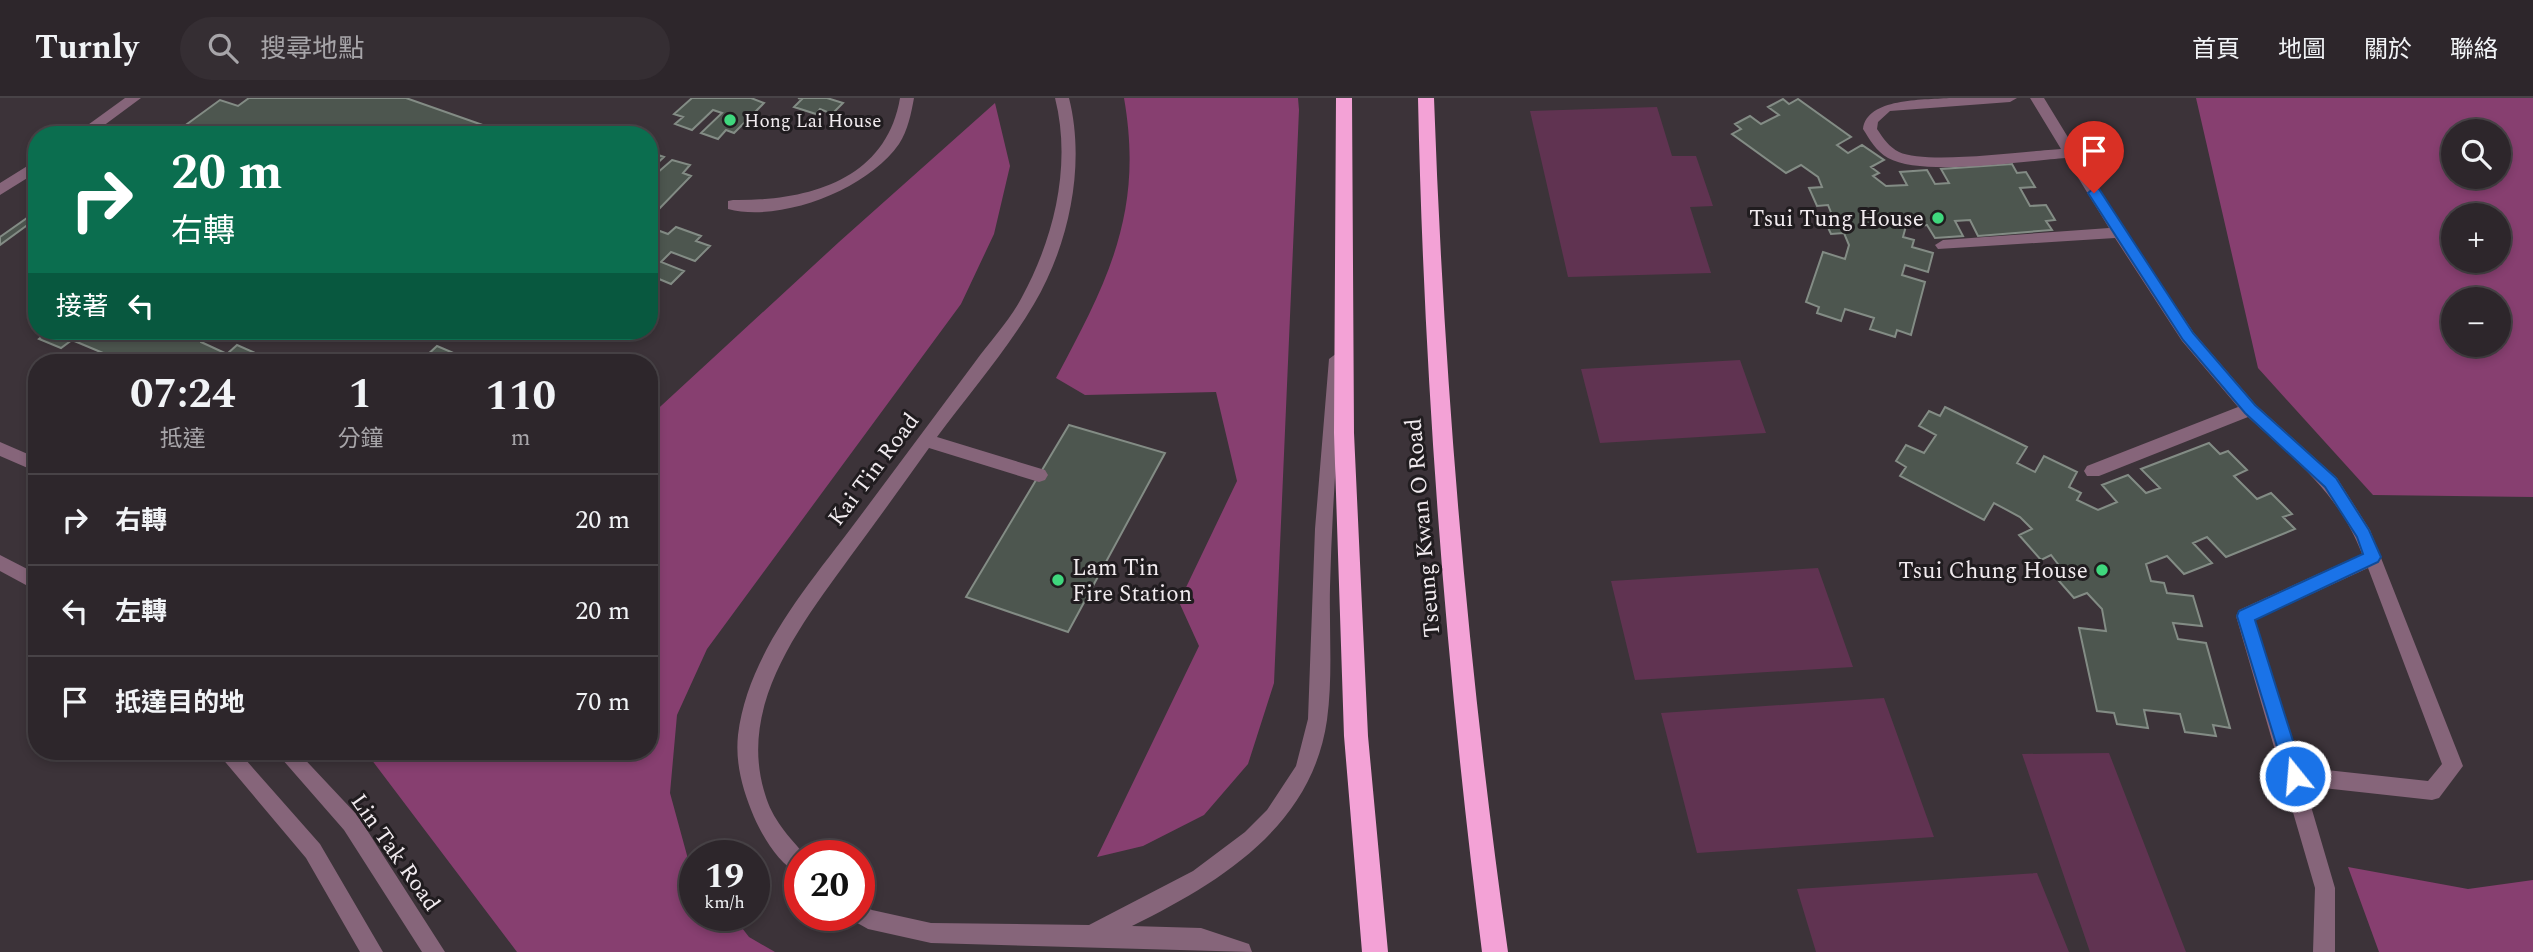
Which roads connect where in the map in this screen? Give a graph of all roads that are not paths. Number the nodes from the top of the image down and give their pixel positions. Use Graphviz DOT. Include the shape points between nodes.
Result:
graph roads {
  1 [pos="134,98"];
  2 [pos="907,98"];
  3 [pos="1062,98"];
  4 [pos="1345,98"];
  5 [pos="1426,98"];
  6 [pos="2010,98"];
  7 [pos="2037,98"];
  8 [pos="94,126"];
  9 [pos="2070,153"];
  10 [pos="28,171"];
  11 [pos="0,190"];
  12 [pos="733,205"];
  13 [pos="2119,233"];
  14 [pos="1943,245"];
  15 [pos="1343,300"];
  16 [pos="2250,409"];
  17 [pos="927,440"];
  18 [pos="0,449"];
  19 [pos="28,461"];
  20 [pos="2093,471"];
  21 [pos="1039,475"];
  22 [pos="2373,557"];
  23 [pos="0,562"];
  24 [pos="28,578"];
  25 [pos="234,760"];
  26 [pos="293,760"];
  27 [pos="2295,776"];
  28 [pos="784,844"];
  29 [pos="875,921"];
  30 [pos="1088,937"];
  31 [pos="372,952"];
  32 [pos="434,952"];
  33 [pos="1241,952"];
  34 [pos="1375,952"];
  35 [pos="1494,952"];
  36 [pos="2324,952"];
  1 -- 8 [label="street"];
  2 -- 12 [label="street" via="899,131 884,155 856,178 818,196 776,205"];
  3 -- 17 [label="street, Kai Tin Road" via="1068,171 1058,232 1028,301"];
  4 -- 15 [label="highway"];
  5 -- 35 [label="highway, Tseung Kwan O Road" via="1441,418 1467,742"];
  6 -- 9 [label="street" via="1886,107 1871,120 1870,129 1895,156 1923,163"];
  7 -- 9 [label="street"];
  9 -- 13 [label="street"];
  10 -- 11 [label="street"];
  13 -- 14 [label="street"];
  13 -- 16 [label="street" via="2188,337"];
  15 -- 30 [label="street" via="1332,401 1317,737 1307,763 1282,806 1222,862 1153,905"];
  15 -- 34 [label="highway" via="1356,736"];
  16 -- 20 [label="street"];
  16 -- 22 [label="street" via="2331,482"];
  17 -- 21 [label="street"];
  17 -- 28 [label="street, Kai Tin Road" via="809,599 777,648 751,706 748,772 770,827"];
  18 -- 19 [label="street"];
  22 -- 27 [label="street" via="2245,616"];
  22 -- 27 [label="street" via="2453,766 2432,790"];
  23 -- 24 [label="street"];
  25 -- 31 [label="street" via="313,851"];
  26 -- 32 [label="street, Lin Tak Road" via="351,823"];
  27 -- 36 [label="street" via="2325,888"];
  29 -- 30 [label="street" via="931,933"];
  30 -- 33 [label="street" via="1201,938"];
}
